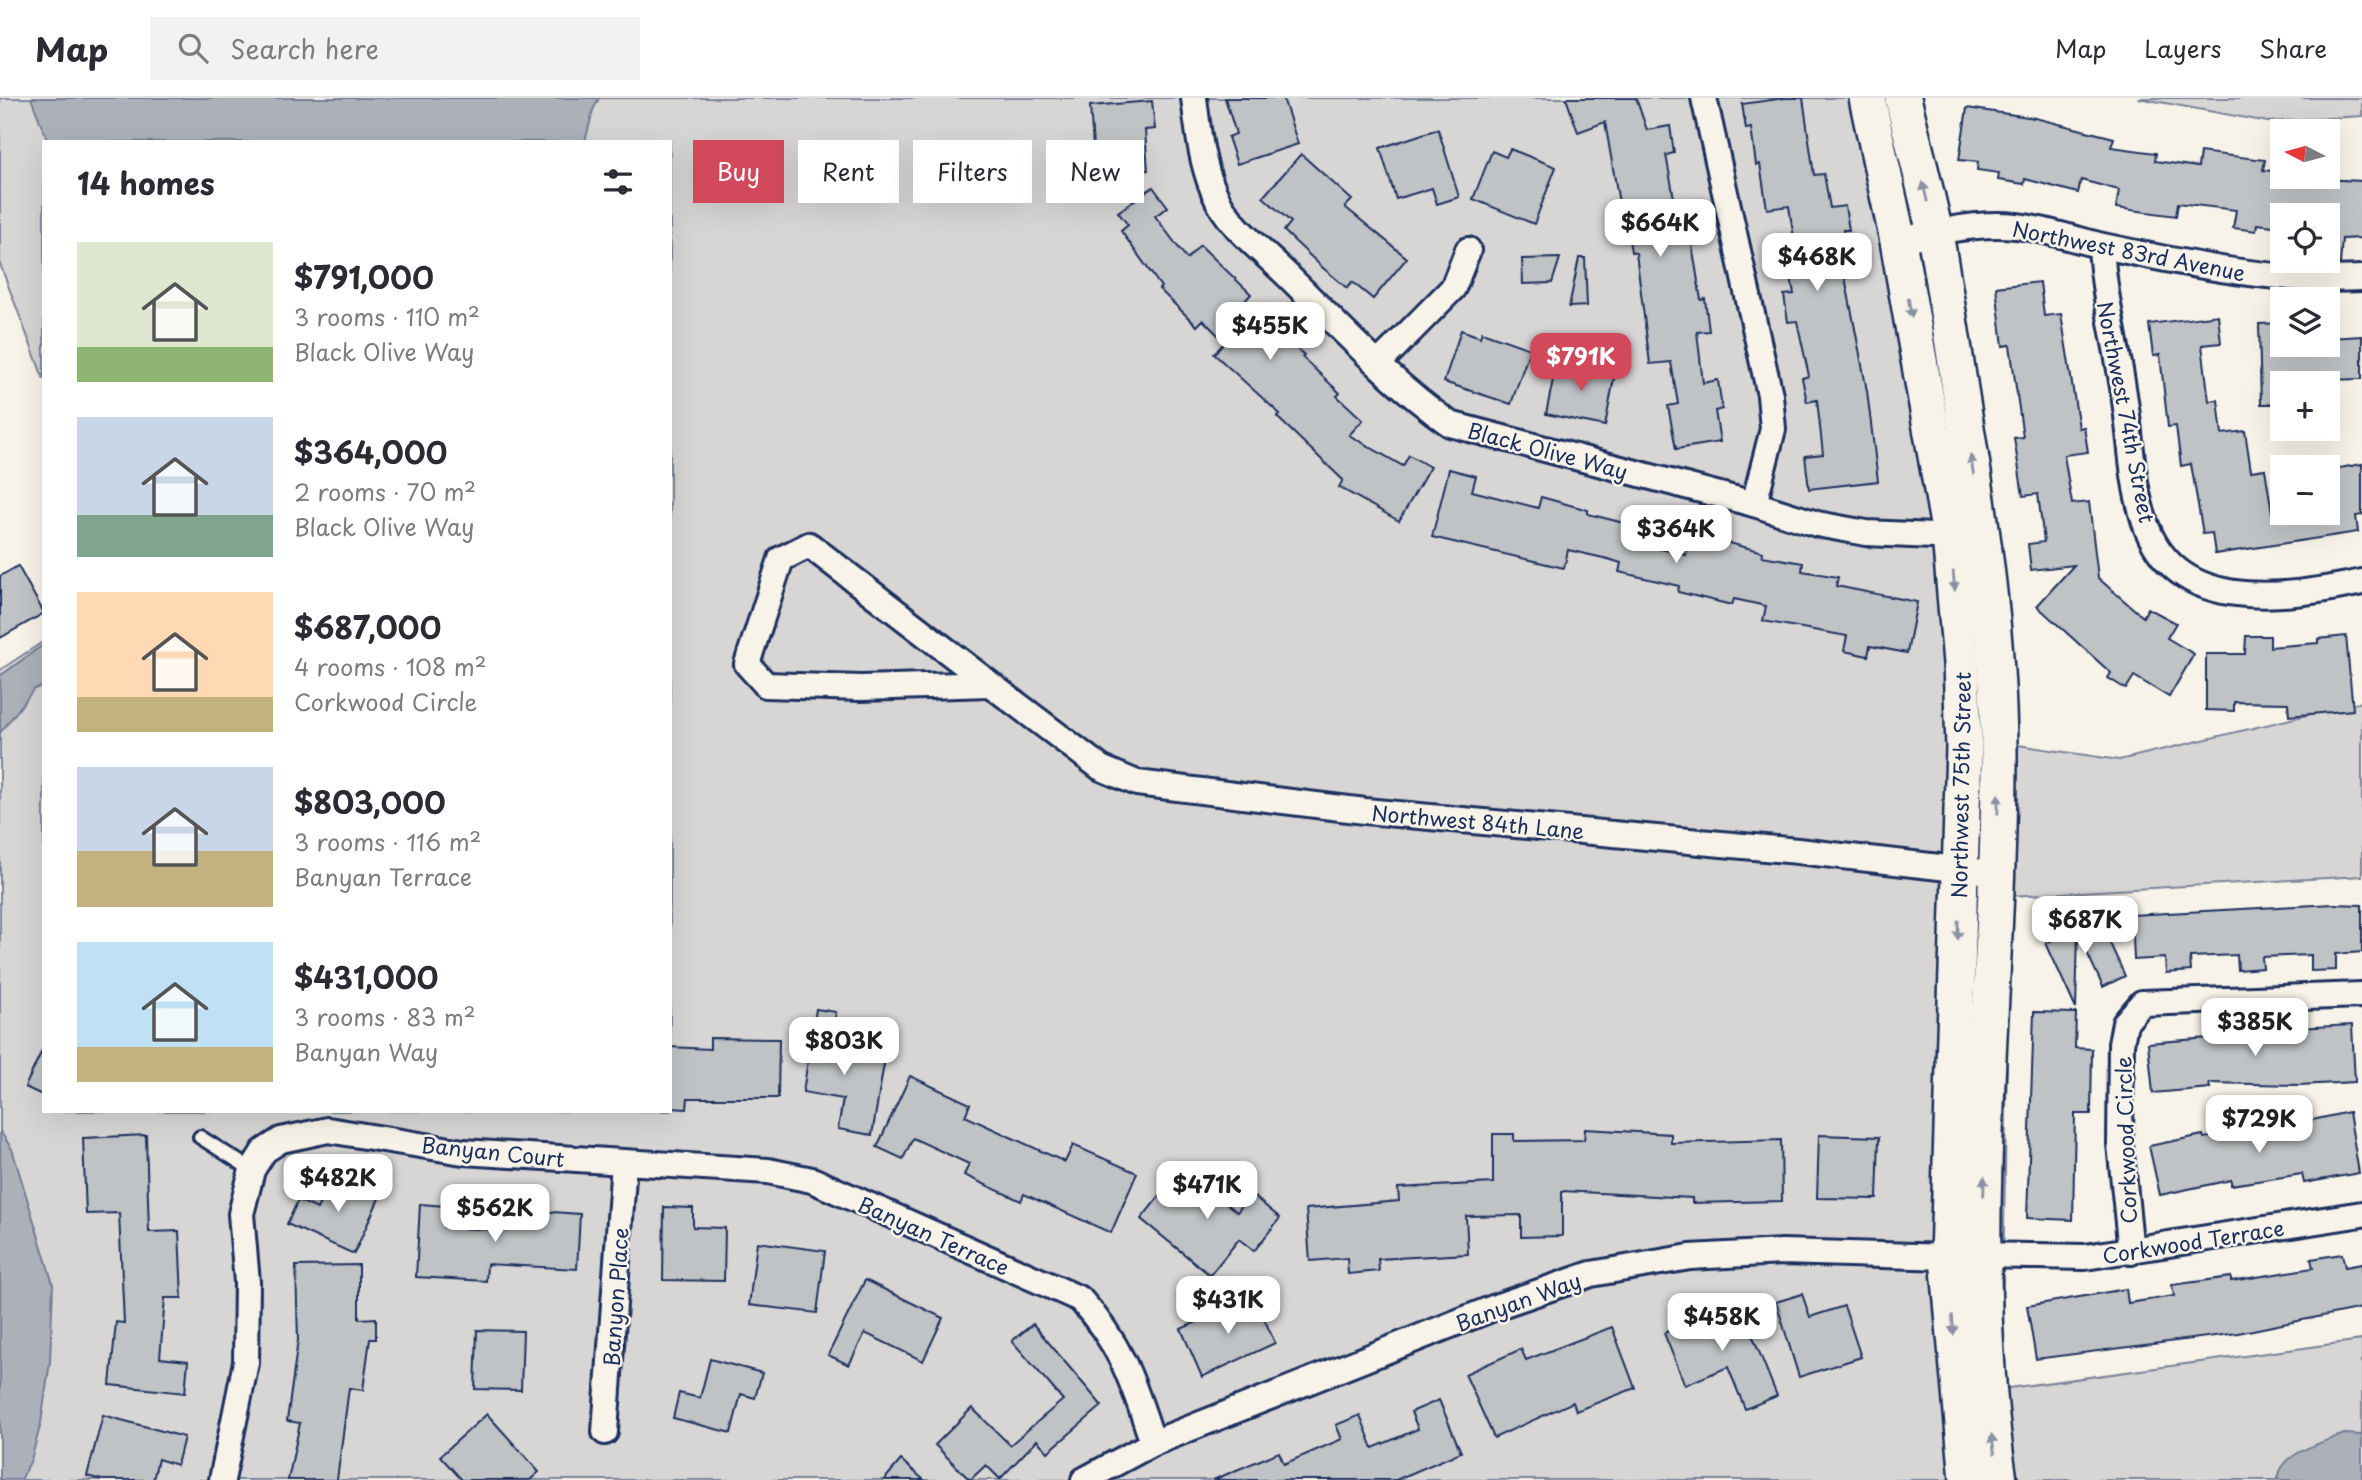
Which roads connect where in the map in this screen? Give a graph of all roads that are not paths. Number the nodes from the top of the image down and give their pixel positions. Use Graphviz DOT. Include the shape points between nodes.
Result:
graph roads {
  1 [pos="1194,98"];
  2 [pos="1704,98"];
  3 [pos="1867,98"];
  4 [pos="1903,98"];
  5 [pos="1934,232"];
  6 [pos="1898,241"];
  7 [pos="2101,246"];
  8 [pos="1468,250"];
  9 [pos="2362,278"];
  10 [pos="1378,364"];
  11 [pos="1754,504"];
  12 [pos="1967,534"];
  13 [pos="2362,582"];
  14 [pos="990,684"];
  15 [pos="1960,871"];
  16 [pos="1997,873"];
  17 [pos="2362,995"];
  18 [pos="200,1137"];
  19 [pos="624,1162"];
  20 [pos="253,1170"];
  21 [pos="2362,1214"];
  22 [pos="2131,1252"];
  23 [pos="1965,1256"];
  24 [pos="605,1432"];
  25 [pos="1153,1443"];
  26 [pos="222,1480"];
  27 [pos="1084,1480"];
  28 [pos="1968,1480"];
  29 [pos="1999,1480"];
  1 -- 10 [label="street, Black Olive Way" via="1202,155 1214,194 1240,229"];
  2 -- 11 [label="street" via="1770,396 1773,429"];
  3 -- 6 [label="street, Northwest 75th Street"];
  5 -- 4 [label="street, Northwest 75th Street, one-way"];
  5 -- 6 [label="street, Northwest 83rd Avenue"];
  5 -- 7 [label="street, Northwest 83rd Avenue" via="1998,225 2048,230"];
  12 -- 5 [label="street, Northwest 75th Street, one-way"];
  6 -- 12 [label="street, Northwest 75th Street, one-way"];
  7 -- 9 [label="street, Northwest 83rd Avenue" via="2244,273"];
  7 -- 13 [label="street, Northwest 74th Street" via="2103,291 2142,513 2156,549 2174,570 2199,585 2227,593 2315,592"];
  8 -- 10 [label="street" via="1453,288"];
  10 -- 11 [label="street, Black Olive Way" via="1450,424"];
  11 -- 12 [label="street, Black Olive Way" via="1817,524 1866,533"];
  12 -- 15 [label="street, Northwest 75th Street, one-way"];
  16 -- 12 [label="street, Northwest 75th Street, one-way" via="1999,745"];
  14 -- 14 [label="street, Northwest 84th Lane" via="766,685 747,664 781,558 809,545"];
  14 -- 15 [label="street, Northwest 84th Lane" via="1101,768 1137,783 1365,811"];
  15 -- 16 [label="street, Northwest 84th Lane"];
  15 -- 23 [label="street, Northwest 75th Street, one-way"];
  23 -- 16 [label="street, Northwest 75th Street, one-way"];
  17 -- 22 [label="street, Corkwood Circle" via="2142,1003 2125,1023 2121,1044 2120,1144"];
  18 -- 20 [label="lane"];
  19 -- 20 [label="street, Banyan Court" via="463,1152 328,1130 281,1140 264,1151"];
  19 -- 24 [label="street, Banyon Place"];
  19 -- 25 [label="street, Banyan Terrace" via="768,1171 812,1181 1080,1299 1105,1327 1126,1363"];
  20 -- 26 [label="street, Banyan Court" via="241,1214 247,1282 246,1362"];
  21 -- 22 [label="street, Corkwood Terrace"];
  22 -- 23 [label="street, Corkwood Terrace" via="2085,1257"];
  23 -- 25 [label="street, Banyan Way" via="1782,1252 1690,1257 1591,1274"];
  23 -- 28 [label="street, Northwest 75th Street, one-way"];
  29 -- 23 [label="street, Northwest 75th Street, one-way"];
  25 -- 27 [label="street, Banyan Way"];
}
